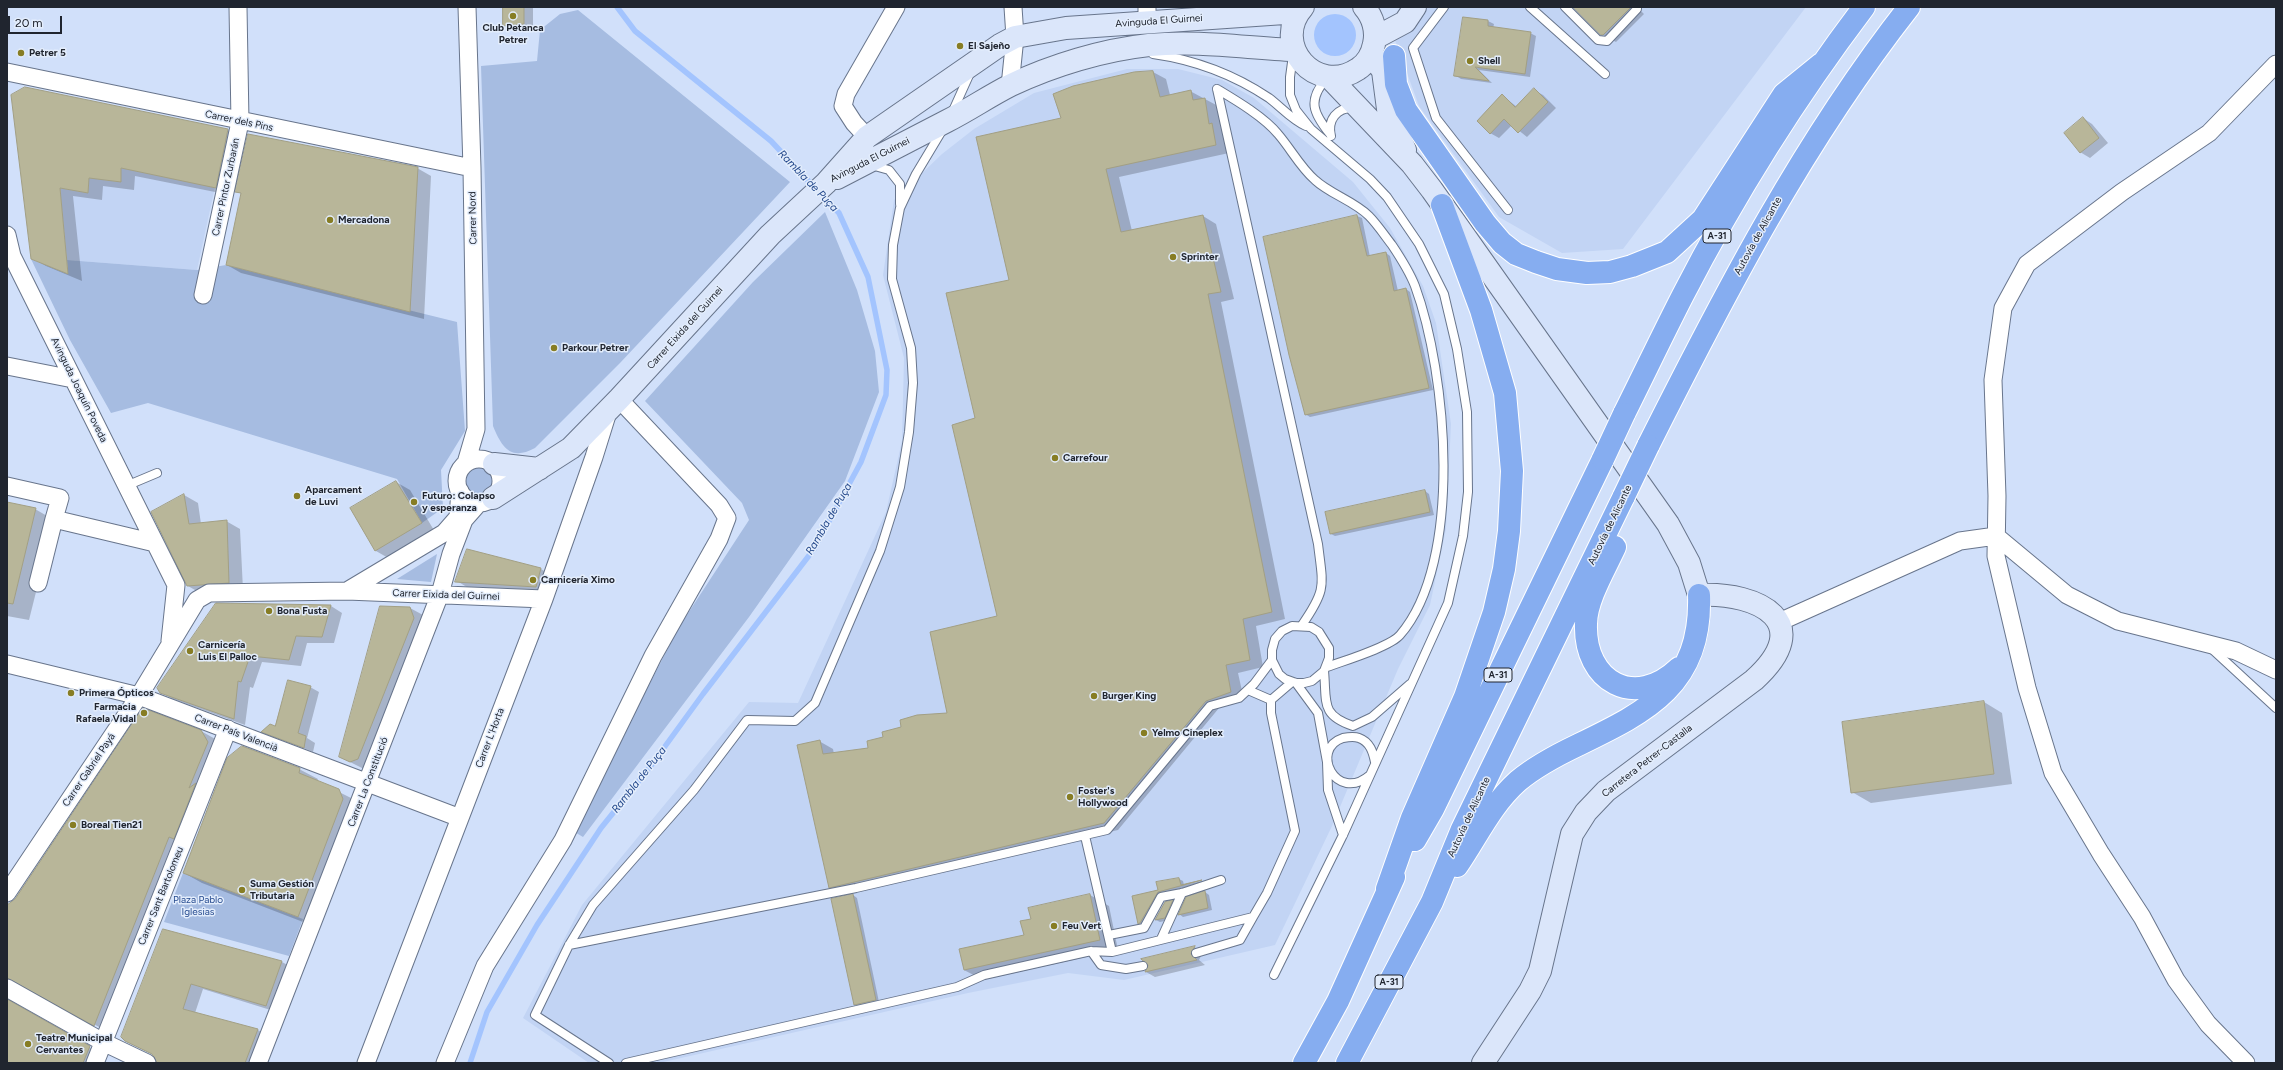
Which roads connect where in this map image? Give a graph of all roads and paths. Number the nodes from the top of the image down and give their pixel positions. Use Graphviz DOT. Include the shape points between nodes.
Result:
graph roads {
  1 [pos="238,7"];
  2 [pos="464,7"];
  3 [pos="896,7"];
  4 [pos="1014,7"];
  5 [pos="1415,7"];
  6 [pos="1444,7"];
  7 [pos="1530,7"];
  8 [pos="1565,7"];
  9 [pos="1637,7"];
  10 [pos="1864,7"];
  11 [pos="1909,7"];
  12 [pos="1366,8"];
  13 [pos="1301,9"];
  14 [pos="1224,12"];
  15 [pos="1147,15"];
  16 [pos="1015,37"];
  17 [pos="1373,46"];
  18 [pos="1124,50"];
  19 [pos="1294,50"];
  20 [pos="1403,52"];
  21 [pos="976,62"];
  22 [pos="1821,64"];
  23 [pos="2276,64"];
  24 [pos="7,72"];
  25 [pos="1605,74"];
  26 [pos="1328,77"];
  27 [pos="1010,86"];
  28 [pos="1358,108"];
  29 [pos="948,121"];
  30 [pos="240,122"];
  31 [pos="1311,129"];
  32 [pos="1330,134"];
  33 [pos="867,137"];
  34 [pos="1337,150"];
  35 [pos="865,163"];
  36 [pos="1412,164"];
  37 [pos="472,168"];
  38 [pos="826,183"];
  39 [pos="1442,205"];
  40 [pos="900,208"];
  41 [pos="1508,210"];
  42 [pos="7,235"];
  43 [pos="9,255"];
  44 [pos="203,295"];
  45 [pos="7,366"];
  46 [pos="73,379"];
  47 [pos="614,405"];
  48 [pos="476,429"];
  49 [pos="493,463"];
  50 [pos="466,464"];
  51 [pos="539,469"];
  52 [pos="157,473"];
  53 [pos="7,486"];
  54 [pos="126,486"];
  55 [pos="460,491"];
  56 [pos="1624,496"];
  57 [pos="486,500"];
  58 [pos="54,519"];
  59 [pos="1996,536"];
  60 [pos="155,543"];
  61 [pos="38,583"];
  62 [pos="176,585"];
  63 [pos="347,591"];
  64 [pos="440,594"];
  65 [pos="1699,595"];
  66 [pos="544,599"];
  67 [pos="197,600"];
  68 [pos="1777,623"];
  69 [pos="1302,625"];
  70 [pos="2206,643"];
  71 [pos="170,645"];
  72 [pos="1272,660"];
  73 [pos="1687,660"];
  74 [pos="7,664"];
  75 [pos="1325,669"];
  76 [pos="2276,670"];
  77 [pos="1412,682"];
  78 [pos="1294,683"];
  79 [pos="1248,690"];
  80 [pos="139,696"];
  81 [pos="1271,700"];
  82 [pos="2276,708"];
  83 [pos="1353,726"];
  84 [pos="228,730"];
  85 [pos="1348,737"];
  86 [pos="1358,738"];
  87 [pos="1327,762"];
  88 [pos="1375,763"];
  89 [pos="1370,774"];
  90 [pos="368,783"];
  91 [pos="460,818"];
  92 [pos="1343,835"];
  93 [pos="1085,836"];
  94 [pos="1221,880"];
  95 [pos="1387,889"];
  96 [pos="7,893"];
  97 [pos="1182,893"];
  98 [pos="1432,902"];
  99 [pos="1253,917"];
  100 [pos="1109,934"];
  101 [pos="1161,939"];
  102 [pos="569,945"];
  103 [pos="1091,951"];
  104 [pos="1112,952"];
  105 [pos="1196,953"];
  106 [pos="1143,966"];
  107 [pos="1274,975"];
  108 [pos="7,988"];
  109 [pos="103,1042"];
  110 [pos="95,1063"];
  111 [pos="147,1063"];
  112 [pos="258,1063"];
  113 [pos="366,1063"];
  114 [pos="445,1063"];
  115 [pos="609,1063"];
  116 [pos="626,1063"];
  117 [pos="1304,1063"];
  118 [pos="1347,1063"];
  119 [pos="1483,1063"];
  120 [pos="2246,1063"];
  1 -- 30 [label="street, Carrer Pintor Zurbarán"];
  2 -- 37 [label="street, Carrer Nord"];
  3 -- 33 [label="street" via="846,94 843,106"];
  4 -- 16 [label="street"];
  5 -- 17 [label="street" via="1405,22"];
  6 -- 20 [label="lane"];
  7 -- 25 [label="lane"];
  8 -- 9 [label="lane" via="1598,40 1607,41"];
  10 -- 22 [label="highway, A-31"];
  11 -- 56 [label="highway, Autovía de Alicante / A-31, bridge" via="1846,93 1783,190 1716,311"];
  12 -- 17 [label="street" via="1375,28"];
  13 -- 14 [label="street, Avinguda El Guirnei"];
  13 -- 19 [label="street" via="1292,30"];
  14 -- 15 [label="street, Avinguda El Guirnei"];
  15 -- 16 [label="street, Avinguda El Guirnei"];
  16 -- 21 [label="street, Avinguda El Guirnei"];
  16 -- 27 [label="street"];
  17 -- 20 [label="street"];
  17 -- 26 [label="street" via="1361,67 1346,76"];
  17 -- 36 [label="street" via="1383,71 1388,109"];
  18 -- 19 [label="street, Avinguda El Guirnei" via="1149,45 1178,44 1226,44"];
  18 -- 27 [label="street, Avinguda El Guirnei" via="1087,58"];
  18 -- 31 [label="lane" via="1171,56 1214,68 1245,82"];
  19 -- 26 [label="street" via="1311,71"];
  19 -- 31 [label="lane" via="1290,95 1296,110"];
  20 -- 22 [label="highway" via="1396,84 1406,110 1485,223 1516,254 1557,268 1587,273 1610,272 1667,252 1703,219 1784,94"];
  20 -- 41 [label="lane" via="1436,118"];
  21 -- 29 [label="lane"];
  21 -- 33 [label="street, Avinguda El Guirnei"];
  22 -- 95 [label="highway, A-31, bridge" via="1749,178 1684,294 1433,809"];
  23 -- 59 [label="street" via="2209,133 2122,192 2027,264 2003,308 1993,380"];
  24 -- 30 [label="street, Carrer dels Pins"];
  26 -- 28 [label="street"];
  26 -- 32 [label="lane" via="1315,96 1314,108"];
  27 -- 29 [label="street, Avinguda El Guirnei"];
  28 -- 32 [label="lane" via="1347,108 1334,116 1330,122"];
  28 -- 36 [label="street"];
  29 -- 35 [label="street, Avinguda El Guirnei"];
  29 -- 40 [label="lane" via="916,174"];
  30 -- 37 [label="street, Carrer dels Pins"];
  30 -- 44 [label="street, Carrer Pintor Zurbarán"];
  31 -- 34 [label="lane"];
  32 -- 34 [label="lane"];
  33 -- 38 [label="street, Avinguda El Guirnei"];
  34 -- 77 [label="lane" via="1401,215 1430,265 1444,294 1457,349 1467,412 1468,492 1463,536 1448,602"];
  35 -- 38 [label="street, Avinguda El Guirnei"];
  35 -- 40 [label="lane" via="889,170 900,184"];
  36 -- 39 [label="street"];
  37 -- 48 [label="street, Carrer Nord"];
  38 -- 47 [label="street, Carrer Eixida del Guirnei" via="770,235"];
  39 -- 65 [label="street" via="1668,524 1689,563"];
  39 -- 95 [label="highway" via="1481,310 1505,393 1512,471 1509,531 1504,569 1494,612 1465,697 1412,818"];
  40 -- 102 [label="lane" via="893,245 892,279 911,348 913,383 909,432 900,487 880,551 816,703 794,721 747,720 694,790 593,905"];
  42 -- 43 [label="street, Avinguda Joaquín Poveda"];
  43 -- 46 [label="street, Avinguda Joaquín Poveda"];
  45 -- 46 [label="street"];
  46 -- 54 [label="street, Avinguda Joaquín Poveda"];
  47 -- 51 [label="street, Carrer Eixida del Guirnei" via="571,448"];
  47 -- 66 [label="street, Carrer L'Horta"];
  47 -- 114 [label="street" via="719,505 727,518 719,539 653,656 564,840 485,966"];
  48 -- 49 [label="street, Carrer Nord"];
  48 -- 50 [label="street, Carrer Nord"];
  49 -- 50 [label="street" via="478,459"];
  49 -- 51 [label="street"];
  49 -- 57 [label="street" via="501,478 498,492"];
  50 -- 55 [label="street" via="458,476"];
  51 -- 57 [label="street, Carrer Eixida del Guirnei"];
  52 -- 54 [label="lane"];
  53 -- 58 [label="street" via="60,498"];
  54 -- 60 [label="street, Avinguda Joaquín Poveda"];
  55 -- 57 [label="street" via="465,497"];
  55 -- 63 [label="street" via="458,517 444,533"];
  56 -- 73 [label="highway" via="1616,546 1588,607 1586,623 1589,655 1605,679 1629,688 1643,687 1659,681 1676,671"];
  56 -- 98 [label="highway, Autovía de Alicante / A-31" via="1462,829"];
  57 -- 64 [label="street, Carrer La Constitució" via="464,520"];
  58 -- 60 [label="street"];
  58 -- 61 [label="street"];
  59 -- 68 [label="street" via="1960,541"];
  59 -- 70 [label="street" via="2067,595 2118,621"];
  59 -- 120 [label="street" via="1996,556 2027,688 2053,773 2142,917 2176,980 2208,1024"];
  60 -- 62 [label="street, Avinguda Joaquín Poveda"];
  62 -- 71 [label="street, Carrer Gabriel Payá"];
  63 -- 64 [label="street, Carrer Eixida del Guirnei"];
  63 -- 67 [label="street, Carrer Eixida del Guirnei" via="209,593"];
  64 -- 66 [label="street, Carrer Eixida del Guirnei"];
  64 -- 90 [label="street, Carrer La Constitució"];
  65 -- 68 [label="street, Carretera Petrer-Castalla" via="1722,595 1752,601 1770,612"];
  65 -- 73 [label="highway" via="1697,631"];
  66 -- 91 [label="street, Carrer L'Horta"];
  67 -- 71 [label="street, Carrer Gabriel Payá"];
  68 -- 119 [label="street, Carretera Petrer-Castalla" via="1782,639 1767,668 1606,791 1586,812 1572,834 1568,846 1540,971 1530,991"];
  69 -- 72 [label="lane" via="1282,631 1275,639"];
  69 -- 75 [label="lane" via="1319,632 1326,639 1329,648"];
  69 -- 75 [label="lane" via="1317,603 1323,585 1318,544 1217,89 1239,102 1277,132 1316,182 1368,216 1391,244 1415,285 1432,349 1440,404 1442,506 1427,585 1417,612 1399,637"];
  70 -- 76 [label="street" via="2236,651"];
  70 -- 82 [label="lane"];
  71 -- 80 [label="street, Carrer Gabriel Payá"];
  72 -- 78 [label="lane" via="1279,674"];
  72 -- 79 [label="lane"];
  73 -- 98 [label="highway" via="1678,678 1663,695 1637,715 1550,759 1519,780 1494,805 1474,842"];
  74 -- 80 [label="street, Carrer País Valencià"];
  75 -- 78 [label="lane" via="1312,681"];
  75 -- 83 [label="lane" via="1328,710 1336,720"];
  77 -- 83 [label="lane" via="1372,717"];
  77 -- 88 [label="lane"];
  78 -- 81 [label="lane"];
  78 -- 87 [label="lane" via="1318,713"];
  79 -- 81 [label="lane"];
  79 -- 93 [label="lane" via="1239,698 1210,706 1107,830"];
  80 -- 84 [label="street, Carrer País Valencià"];
  80 -- 96 [label="street, Carrer Gabriel Payá"];
  81 -- 99 [label="lane" via="1271,713 1295,831 1267,893"];
  83 -- 85 [label="lane"];
  83 -- 86 [label="lane"];
  84 -- 90 [label="street, Carrer País Valencià"];
  84 -- 109 [label="street, Carrer Sant Bartolomeu"];
  85 -- 86 [label="lane"];
  85 -- 87 [label="lane" via="1333,745 1328,753"];
  86 -- 88 [label="lane" via="1367,743 1373,752"];
  87 -- 89 [label="lane" via="1333,775 1345,783 1354,784"];
  87 -- 92 [label="lane" via="1328,790"];
  88 -- 89 [label="lane"];
  89 -- 92 [label="lane"];
  90 -- 91 [label="street, Carrer País Valencià"];
  90 -- 112 [label="street, Carrer La Constitució"];
  91 -- 113 [label="street, Carrer L'Horta"];
  92 -- 107 [label="lane"];
  93 -- 100 [label="lane"];
  93 -- 102 [label="lane" via="856,888"];
  94 -- 97 [label="lane"];
  95 -- 117 [label="highway, A-31" via="1338,1000"];
  97 -- 100 [label="lane" via="1161,898 1144,928"];
  97 -- 101 [label="lane"];
  98 -- 118 [label="highway, Autovía de Alicante / A-31"];
  99 -- 101 [label="lane"];
  99 -- 105 [label="lane" via="1240,940"];
  100 -- 104 [label="lane"];
  101 -- 104 [label="lane"];
  102 -- 115 [label="lane" via="535,1015"];
  103 -- 104 [label="lane"];
  103 -- 106 [label="lane" via="1101,965 1126,969"];
  103 -- 116 [label="lane" via="984,975 957,987"];
  108 -- 109 [label="street"];
  109 -- 110 [label="street, Carrer Sant Bartolomeu"];
  109 -- 111 [label="street"];
}
